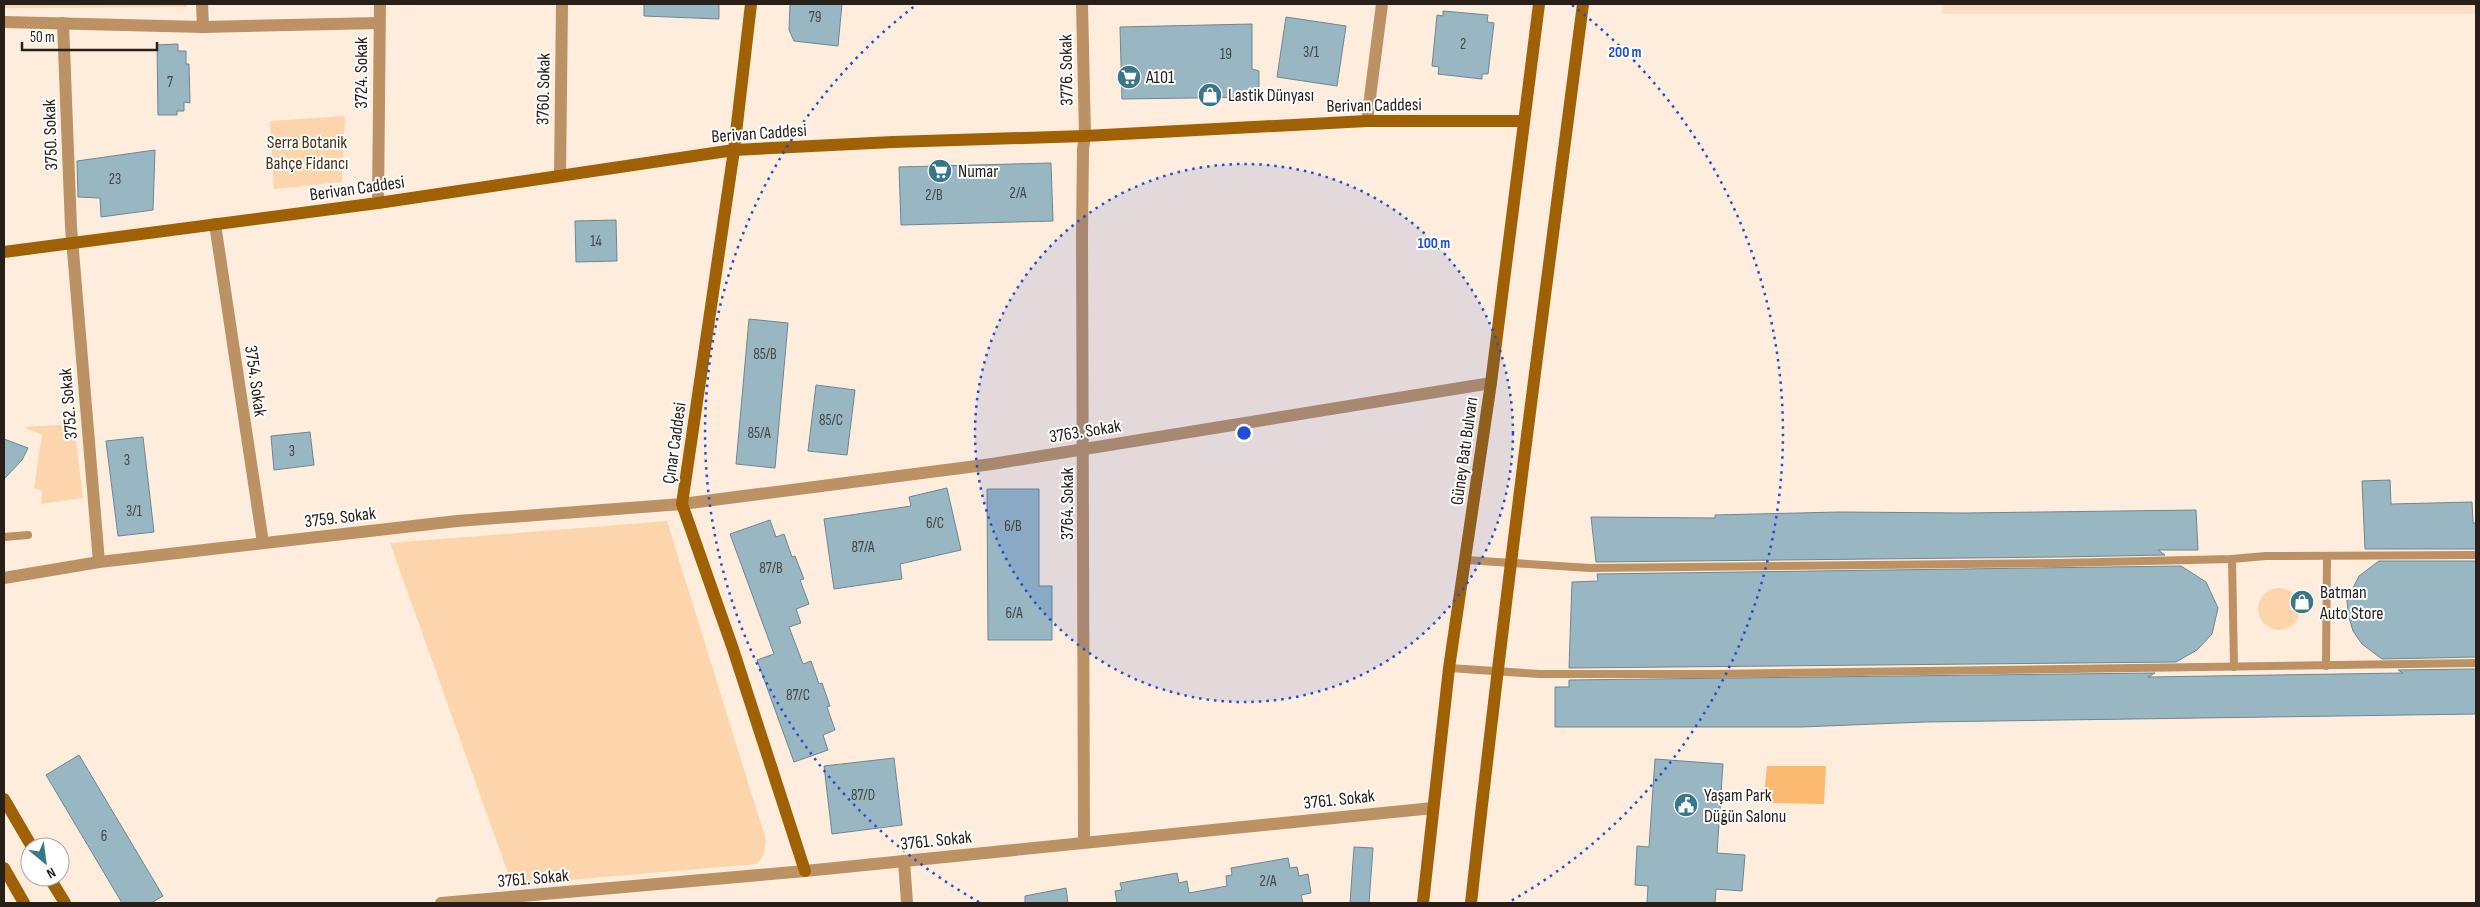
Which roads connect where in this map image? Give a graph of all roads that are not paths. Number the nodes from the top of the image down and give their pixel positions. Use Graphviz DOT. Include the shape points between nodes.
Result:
graph roads {
  1 [pos="202,4"];
  2 [pos="380,4"];
  3 [pos="562,4"];
  4 [pos="751,4"];
  5 [pos="1082,4"];
  6 [pos="1382,4"];
  7 [pos="1539,4"];
  8 [pos="1583,4"];
  9 [pos="4,22"];
  10 [pos="63,23"];
  11 [pos="379,23"];
  12 [pos="202,27"];
  13 [pos="1367,121"];
  14 [pos="1524,121"];
  15 [pos="1085,136"];
  16 [pos="734,150"];
  17 [pos="560,175"];
  18 [pos="378,203"];
  19 [pos="216,224"];
  20 [pos="73,244"];
  21 [pos="4,252"];
  22 [pos="1491,383"];
  23 [pos="1084,449"];
  24 [pos="682,504"];
  25 [pos="28,535"];
  26 [pos="4,537"];
  27 [pos="263,543"];
  28 [pos="2476,556"];
  29 [pos="2327,558"];
  30 [pos="2232,559"];
  31 [pos="1466,560"];
  32 [pos="99,562"];
  33 [pos="1512,563"];
  34 [pos="4,578"];
  35 [pos="2476,663"];
  36 [pos="2326,666"];
  37 [pos="2234,667"];
  38 [pos="1449,668"];
  39 [pos="1496,672"];
  40 [pos="4,799"];
  41 [pos="1433,808"];
  42 [pos="26,837"];
  43 [pos="1084,842"];
  44 [pos="904,861"];
  45 [pos="4,868"];
  46 [pos="805,871"];
  47 [pos="55,887"];
  48 [pos="24,903"];
  49 [pos="65,903"];
  50 [pos="441,903"];
  51 [pos="906,903"];
  52 [pos="1423,903"];
  53 [pos="1472,903"];
  1 -- 12 [label="street"];
  2 -- 11 [label="street, 3724. Sokak"];
  3 -- 17 [label="street, 3760. Sokak"];
  4 -- 16 [label="street, Çınar Caddesi"];
  5 -- 15 [label="street, 3776. Sokak"];
  6 -- 13 [label="street"];
  7 -- 14 [label="street, Güney Batı Bulvarı"];
  8 -- 33 [label="street"];
  9 -- 10 [label="street"];
  10 -- 12 [label="street"];
  10 -- 20 [label="street, 3750. Sokak"];
  11 -- 12 [label="street"];
  11 -- 18 [label="street, 3724. Sokak"];
  13 -- 14 [label="street, Berivan Caddesi"];
  13 -- 15 [label="street, Berivan Caddesi"];
  14 -- 22 [label="street, Güney Batı Bulvarı"];
  15 -- 16 [label="street, Berivan Caddesi"];
  15 -- 23 [label="street, 3764. Sokak" via="1082,236"];
  16 -- 17 [label="street, Berivan Caddesi"];
  16 -- 24 [label="street, Çınar Caddesi"];
  17 -- 18 [label="street, Berivan Caddesi"];
  18 -- 19 [label="street, Berivan Caddesi"];
  19 -- 20 [label="street, Berivan Caddesi"];
  19 -- 27 [label="street, 3754. Sokak"];
  20 -- 21 [label="street, Berivan Caddesi"];
  20 -- 32 [label="street, 3752. Sokak"];
  22 -- 23 [label="street, 3763. Sokak"];
  22 -- 31 [label="street, Güney Batı Bulvarı"];
  23 -- 24 [label="street, 3763. Sokak"];
  23 -- 43 [label="street, 3764. Sokak"];
  24 -- 27 [label="street, 3759. Sokak" via="457,521"];
  24 -- 46 [label="street, Çınar Caddesi"];
  25 -- 26 [label="lane"];
  27 -- 32 [label="street, 3759. Sokak"];
  28 -- 29 [label="lane"];
  29 -- 30 [label="lane" via="2266,556"];
  29 -- 36 [label="lane"];
  30 -- 33 [label="lane" via="1590,568"];
  30 -- 37 [label="lane"];
  31 -- 33 [label="lane"];
  31 -- 38 [label="street, Güney Batı Bulvarı"];
  32 -- 34 [label="street, 3759. Sokak"];
  33 -- 39 [label="street"];
  35 -- 36 [label="lane"];
  36 -- 37 [label="lane"];
  37 -- 39 [label="lane" via="1714,674"];
  38 -- 39 [label="lane"];
  38 -- 41 [label="street, Güney Batı Bulvarı"];
  39 -- 53 [label="street"];
  40 -- 42 [label="street"];
  41 -- 43 [label="street, 3761. Sokak"];
  41 -- 52 [label="street, Güney Batı Bulvarı"];
  43 -- 44 [label="street, 3761. Sokak"];
  44 -- 46 [label="street, 3761. Sokak"];
  44 -- 51 [label="street"];
  45 -- 48 [label="street"];
  46 -- 50 [label="street, 3761. Sokak"];
  47 -- 49 [label="street"];
}
